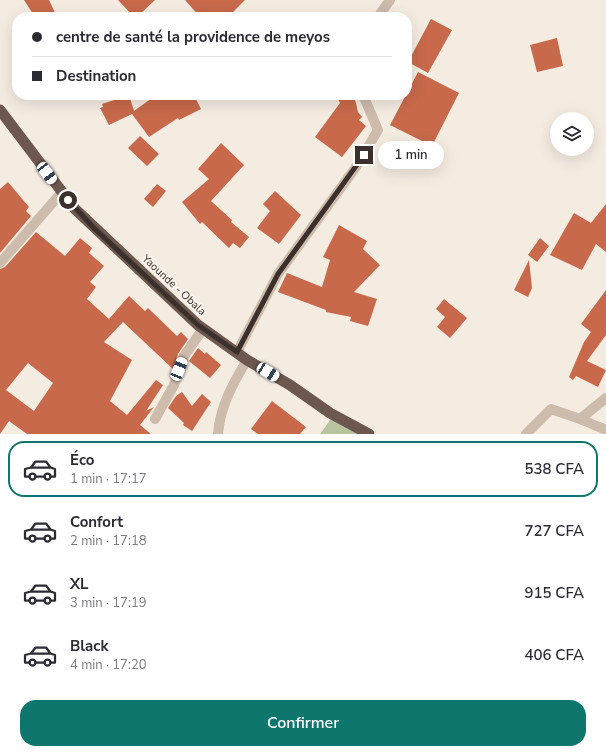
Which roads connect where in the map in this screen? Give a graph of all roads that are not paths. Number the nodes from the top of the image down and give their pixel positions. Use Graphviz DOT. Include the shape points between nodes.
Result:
graph roads {
  1 [pos="390,0"];
  2 [pos="382,12"];
  3 [pos="365,100"];
  4 [pos="0,110"];
  5 [pos="62,192"];
  6 [pos="0,263"];
  7 [pos="202,329"];
  8 [pos="237,352"];
  9 [pos="247,360"];
  10 [pos="606,398"];
  11 [pos="155,419"];
  12 [pos="580,419"];
  13 [pos="606,430"];
  14 [pos="218,434"];
  15 [pos="369,434"];
  16 [pos="526,434"];
  1 -- 2 [label="street"];
  3 -- 8 [label="street" via="378,130 356,167 278,274"];
  4 -- 5 [label="highway, Yaounde - Obala"];
  5 -- 6 [label="street"];
  5 -- 7 [label="highway, Yaounde - Obala" via="93,227"];
  7 -- 8 [label="highway, Yaounde - Obala"];
  7 -- 11 [label="street" via="184,356 174,385"];
  8 -- 9 [label="highway, Yaounde - Obala"];
  9 -- 14 [label="street" via="234,381 220,414"];
  9 -- 15 [label="highway, Yaounde - Obala" via="290,385 330,413"];
  10 -- 12 [label="street"];
  12 -- 13 [label="street"];
  12 -- 16 [label="street" via="551,409"];
}
